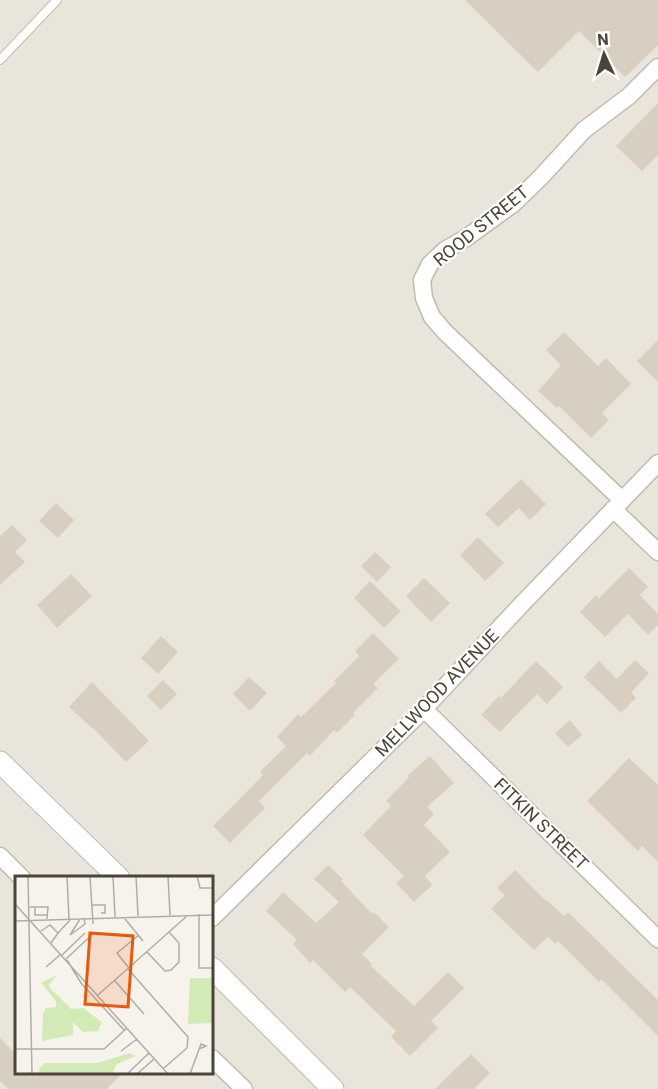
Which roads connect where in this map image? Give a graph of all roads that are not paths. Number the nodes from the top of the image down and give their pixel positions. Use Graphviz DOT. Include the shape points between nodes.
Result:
graph roads {
  1 [pos="57,0"];
  2 [pos="0,60"];
  3 [pos="658,67"];
  4 [pos="658,463"];
  5 [pos="617,504"];
  6 [pos="658,552"];
  7 [pos="424,710"];
  8 [pos="0,762"];
  9 [pos="0,856"];
  10 [pos="20,876"];
  11 [pos="117,876"];
  12 [pos="213,917"];
  13 [pos="658,939"];
  14 [pos="213,969"];
  15 [pos="213,1059"];
  16 [pos="244,1089"];
  17 [pos="333,1089"];
  1 -- 2 [label="lane"];
  3 -- 5 [label="street, ROOD STREET" via="629,96 584,130 513,204 445,250 430,264 422,280 428,308 445,332"];
  4 -- 5 [label="street, MELLWOOD AVENUE"];
  5 -- 6 [label="street, ROOD STREET"];
  5 -- 7 [label="street, MELLWOOD AVENUE"];
  7 -- 12 [label="street, MELLWOOD AVENUE"];
  7 -- 13 [label="street, FITKIN STREET"];
  8 -- 11 [label="street"];
  9 -- 10 [label="street"];
  14 -- 17 [label="street"];
  15 -- 16 [label="street"];
}
